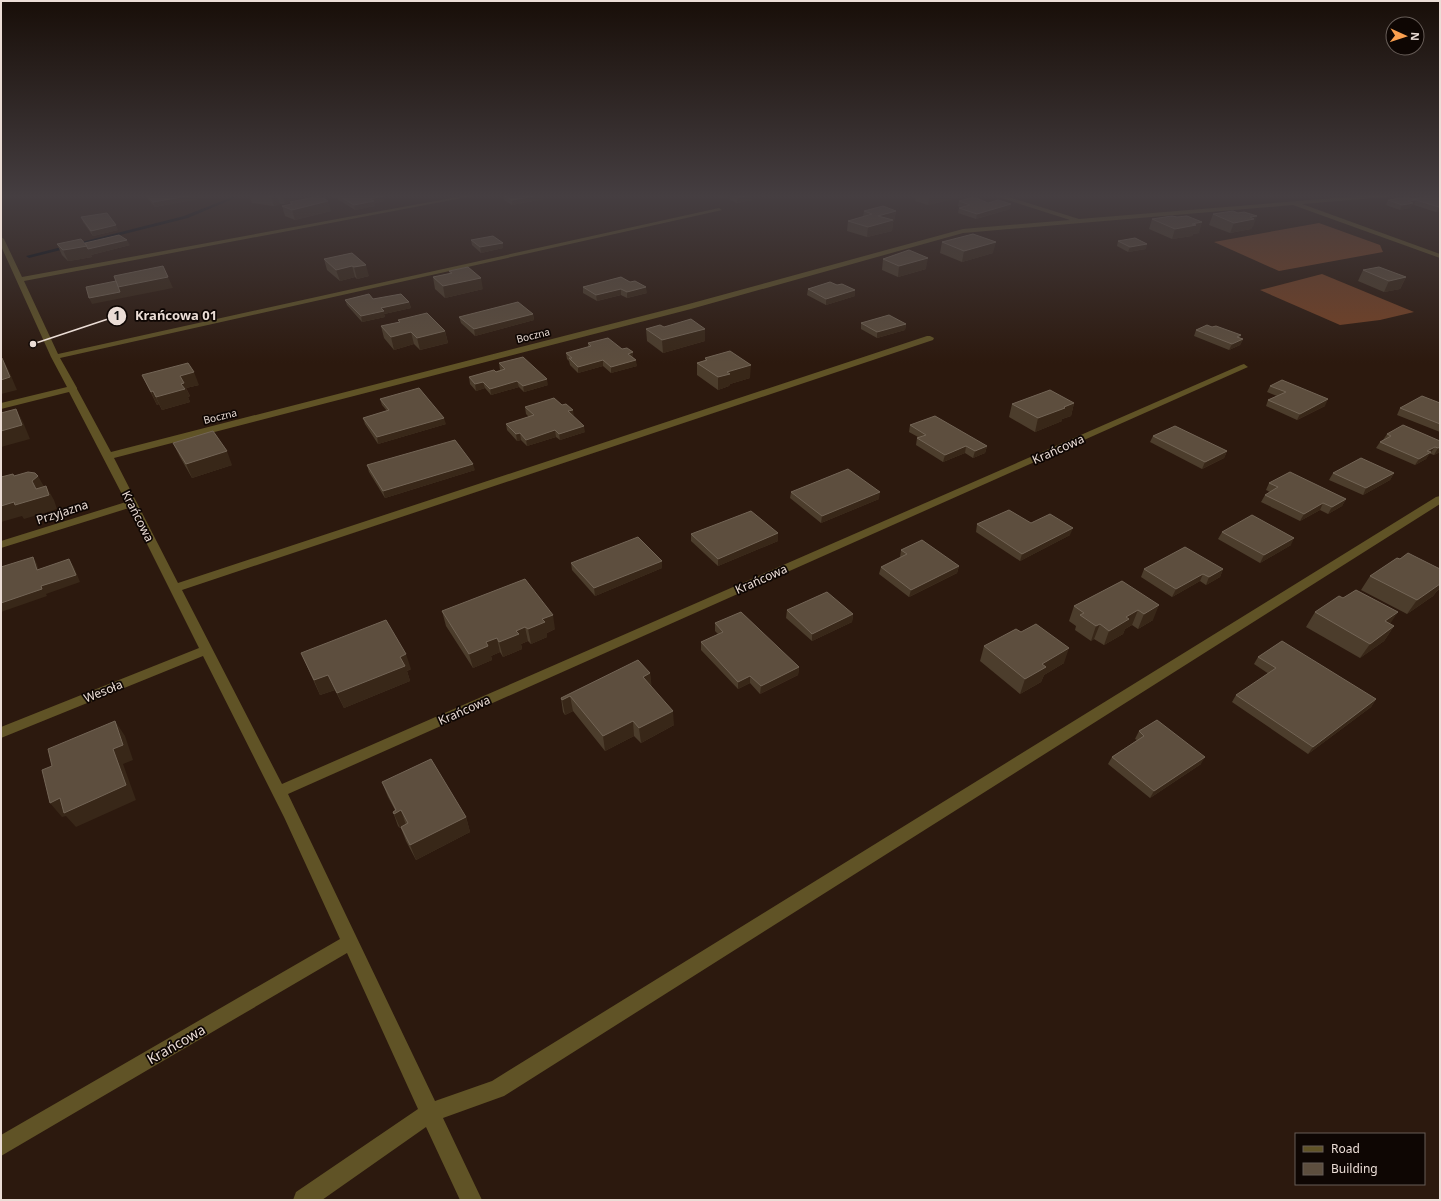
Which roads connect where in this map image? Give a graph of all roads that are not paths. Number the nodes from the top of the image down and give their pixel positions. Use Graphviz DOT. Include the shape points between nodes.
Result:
graph roads {
  1 [pos="7,251"];
  2 [pos="175,251"];
  3 [pos="534,251"];
  4 [pos="890,251"];
  5 [pos="1426,251"];
  6 [pos="1440,256"];
  7 [pos="20,280"];
  8 [pos="930,338"];
  9 [pos="55,357"];
  10 [pos="1244,367"];
  11 [pos="73,388"];
  12 [pos="1,406"];
  13 [pos="108,456"];
  14 [pos="1440,499"];
  15 [pos="132,504"];
  16 [pos="1,545"];
  17 [pos="175,588"];
  18 [pos="206,650"];
  19 [pos="1,733"];
  20 [pos="278,792"];
  21 [pos="350,942"];
  22 [pos="429,1113"];
  23 [pos="1,1146"];
  24 [pos="304,1200"];
  25 [pos="471,1200"];
  1 -- 7 [label="street, Krańcowa"];
  2 -- 7 [label="street"];
  3 -- 9 [label="street"];
  4 -- 13 [label="street, Boczna" via="688,307"];
  5 -- 6 [label="street"];
  7 -- 9 [label="street, Krańcowa"];
  8 -- 17 [label="street"];
  9 -- 11 [label="street, Krańcowa"];
  10 -- 20 [label="street, Krańcowa"];
  11 -- 12 [label="street"];
  11 -- 13 [label="street, Krańcowa"];
  13 -- 15 [label="street, Krańcowa"];
  14 -- 22 [label="street" via="497,1088"];
  15 -- 16 [label="street, Przyjazna"];
  15 -- 17 [label="street, Krańcowa"];
  17 -- 18 [label="street, Krańcowa"];
  18 -- 19 [label="street, Wesoła"];
  18 -- 20 [label="street, Krańcowa"];
  20 -- 21 [label="street, Krańcowa"];
  21 -- 22 [label="street, Krańcowa"];
  21 -- 23 [label="street, Krańcowa"];
  22 -- 24 [label="street"];
  22 -- 25 [label="street, Krańcowa"];
}
